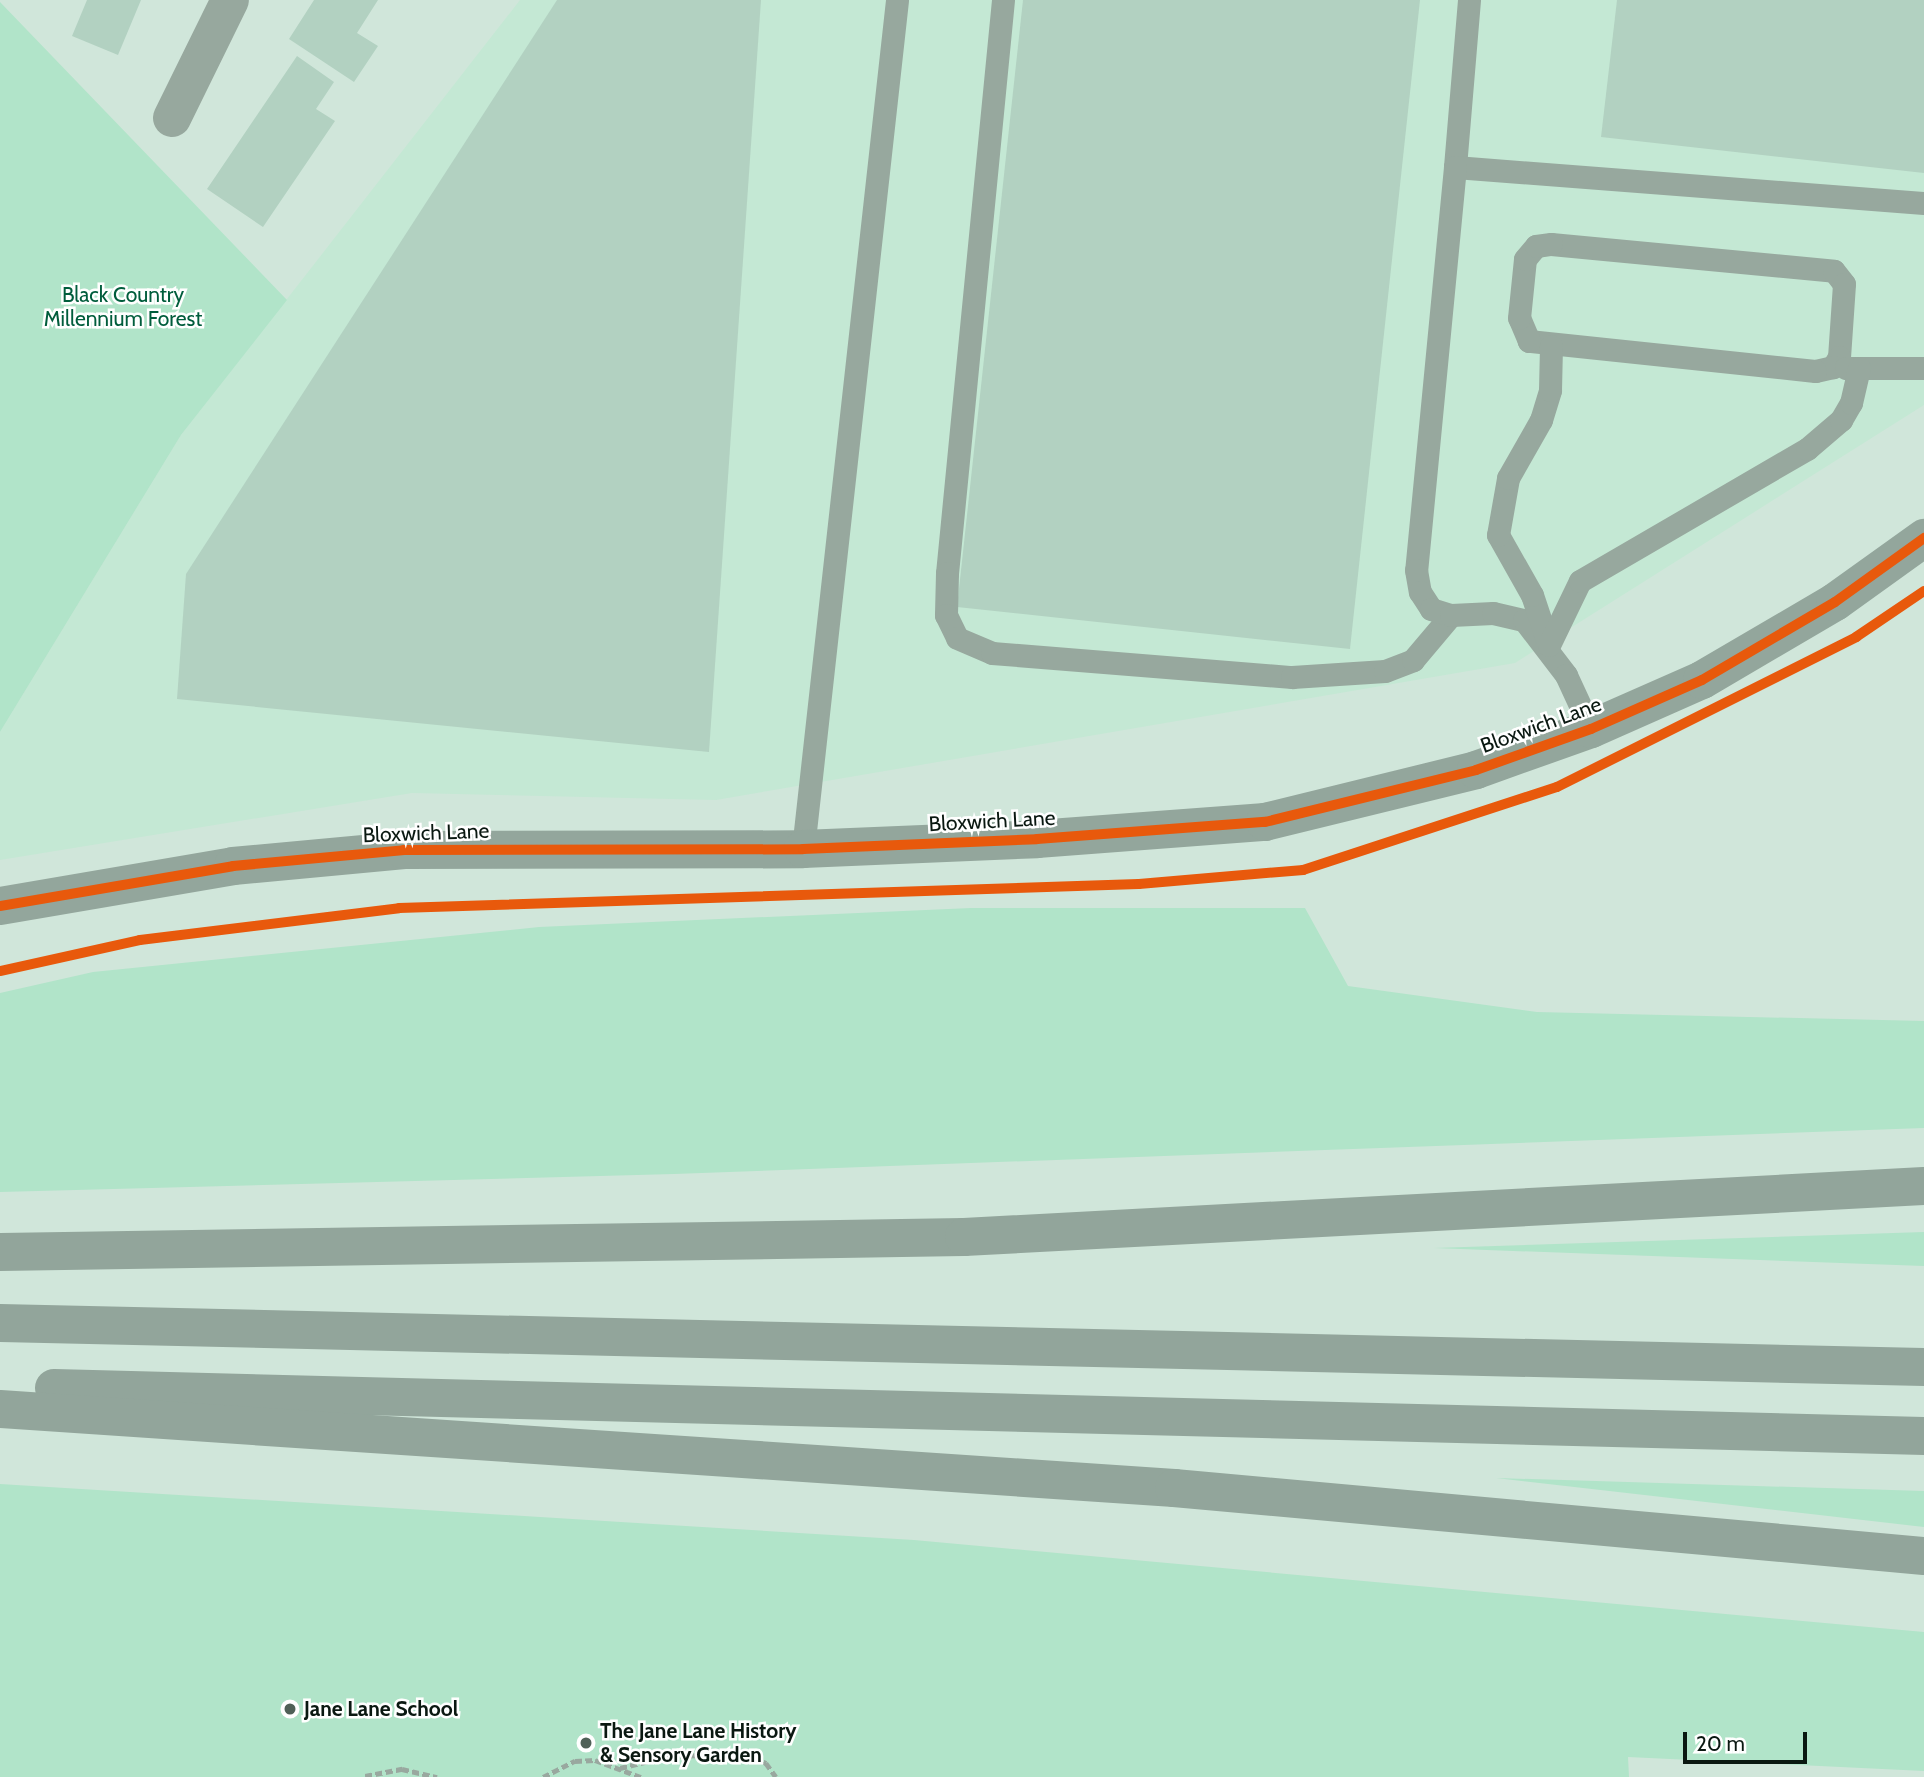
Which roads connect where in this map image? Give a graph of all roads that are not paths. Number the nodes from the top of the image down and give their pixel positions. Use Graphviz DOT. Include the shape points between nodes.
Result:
graph roads {
  1 [pos="230,0"];
  2 [pos="897,0"];
  3 [pos="1003,0"];
  4 [pos="1469,0"];
  5 [pos="172,118"];
  6 [pos="1455,167"];
  7 [pos="1924,203"];
  8 [pos="1551,346"];
  9 [pos="1833,368"];
  10 [pos="1859,368"];
  11 [pos="1924,368"];
  12 [pos="1924,538"];
  13 [pos="1451,615"];
  14 [pos="1550,647"];
  15 [pos="1591,729"];
  16 [pos="803,849"];
  17 [pos="0,906"];
  18 [pos="1924,1159"];
  19 [pos="1924,1186"];
  20 [pos="1640,1200"];
  21 [pos="0,1252"];
  22 [pos="0,1323"];
  23 [pos="1924,1367"];
  24 [pos="0,1387"];
  25 [pos="0,1409"];
  26 [pos="1924,1436"];
  27 [pos="1924,1556"];
  1 -- 5 [label="street"];
  2 -- 16 [label="lane"];
  3 -- 13 [label="lane" via="947,573 946,615 957,638 992,653 1292,677 1385,671 1413,660"];
  4 -- 6 [label="lane"];
  6 -- 7 [label="lane"];
  6 -- 13 [label="lane" via="1416,570 1420,592 1431,609"];
  8 -- 9 [label="lane" via="1815,371"];
  8 -- 9 [label="lane" via="1529,341 1519,318 1525,259 1536,246 1551,244 1834,271 1844,284 1839,357"];
  8 -- 14 [label="lane" via="1550,390 1541,420 1508,478 1498,535 1532,595"];
  9 -- 10 [label="lane"];
  10 -- 11 [label="lane"];
  10 -- 14 [label="lane" via="1852,403 1841,420 1807,449 1580,581"];
  12 -- 15 [label="street, Bloxwich Lane" via="1835,602 1702,680"];
  13 -- 14 [label="lane" via="1493,613 1524,620"];
  14 -- 15 [label="lane"];
  15 -- 16 [label="street, Bloxwich Lane" via="1476,770 1265,822 1037,839"];
  16 -- 17 [label="street, Bloxwich Lane" via="404,850 233,866"];
  18 -- 20 [label="highway"];
  19 -- 20 [label="highway"];
  20 -- 21 [label="highway" via="964,1237"];
  22 -- 23 [label="highway"];
  24 -- 26 [label="highway"];
  25 -- 27 [label="highway" via="1174,1488"];
}
